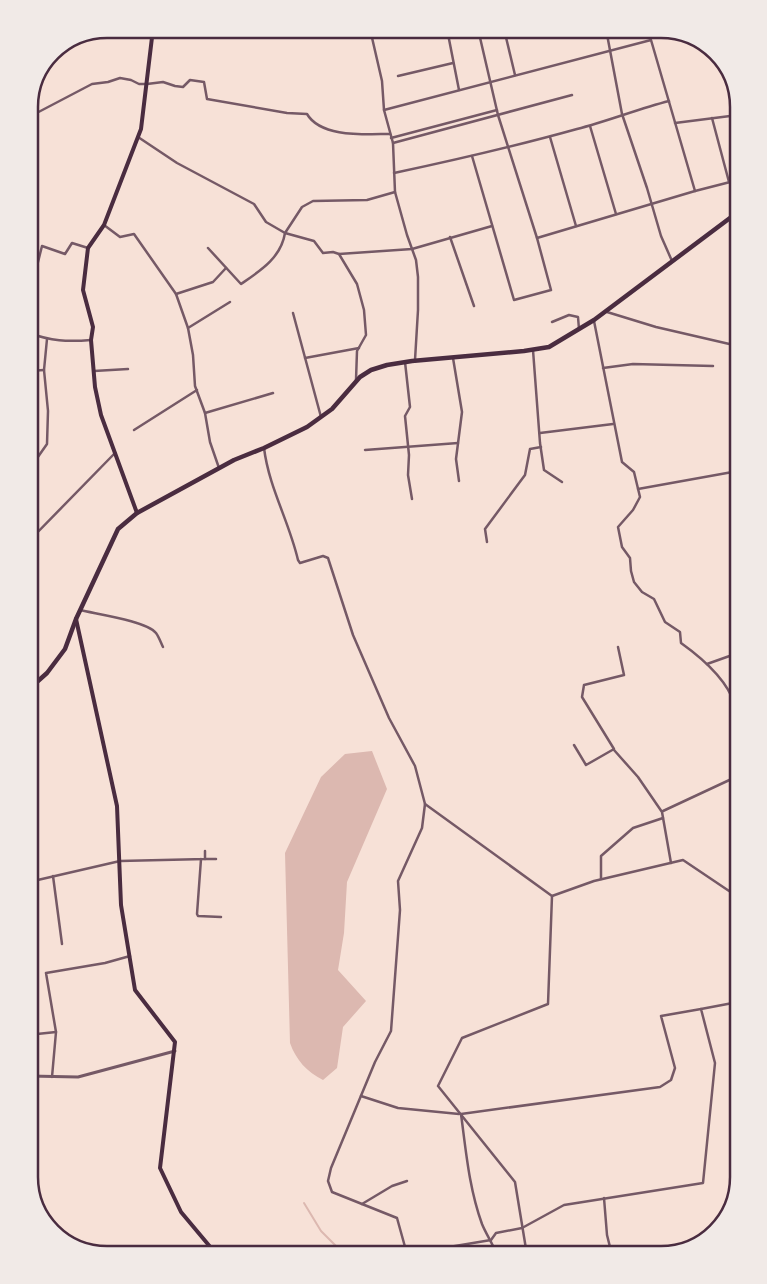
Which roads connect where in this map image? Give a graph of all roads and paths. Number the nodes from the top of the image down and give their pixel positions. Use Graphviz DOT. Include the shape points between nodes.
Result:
graph roads {
  1 [pos="152,38"];
  2 [pos="372,38"];
  3 [pos="448,38"];
  4 [pos="480,38"];
  5 [pos="506,38"];
  6 [pos="608,38"];
  7 [pos="610,50"];
  8 [pos="453,63"];
  9 [pos="515,75"];
  10 [pos="398,76"];
  11 [pos="490,82"];
  12 [pos="148,84"];
  13 [pos="459,90"];
  14 [pos="572,95"];
  15 [pos="669,101"];
  16 [pos="384,110"];
  17 [pos="497,110"];
  18 [pos="38,112"];
  19 [pos="622,114"];
  20 [pos="498,115"];
  21 [pos="730,116"];
  22 [pos="712,118"];
  23 [pos="675,122"];
  24 [pos="590,126"];
  25 [pos="390,134"];
  26 [pos="138,137"];
  27 [pos="550,137"];
  28 [pos="391,138"];
  29 [pos="393,143"];
  30 [pos="509,148"];
  31 [pos="472,156"];
  32 [pos="394,173"];
  33 [pos="729,182"];
  34 [pos="695,191"];
  35 [pos="395,192"];
  36 [pos="652,205"];
  37 [pos="616,214"];
  38 [pos="730,218"];
  39 [pos="104,225"];
  40 [pos="492,226"];
  41 [pos="576,226"];
  42 [pos="285,233"];
  43 [pos="450,237"];
  44 [pos="537,238"];
  45 [pos="88,248"];
  46 [pos="208,248"];
  47 [pos="412,249"];
  48 [pos="339,254"];
  49 [pos="672,260"];
  50 [pos="38,262"];
  51 [pos="226,268"];
  52 [pos="176,294"];
  53 [pos="230,302"];
  54 [pos="474,306"];
  55 [pos="605,311"];
  56 [pos="293,313"];
  57 [pos="594,320"];
  58 [pos="552,322"];
  59 [pos="188,328"];
  60 [pos="579,329"];
  61 [pos="38,336"];
  62 [pos="47,339"];
  63 [pos="91,340"];
  64 [pos="730,344"];
  65 [pos="359,348"];
  66 [pos="534,350"];
  67 [pos="453,357"];
  68 [pos="304,358"];
  69 [pos="415,360"];
  70 [pos="405,362"];
  71 [pos="713,366"];
  72 [pos="603,368"];
  73 [pos="128,369"];
  74 [pos="38,370"];
  75 [pos="44,370"];
  76 [pos="94,371"];
  77 [pos="356,381"];
  78 [pos="197,390"];
  79 [pos="273,393"];
  80 [pos="205,413"];
  81 [pos="322,418"];
  82 [pos="613,424"];
  83 [pos="134,430"];
  84 [pos="540,433"];
  85 [pos="458,443"];
  86 [pos="408,446"];
  87 [pos="541,447"];
  88 [pos="264,448"];
  89 [pos="365,450"];
  90 [pos="114,453"];
  91 [pos="38,457"];
  92 [pos="219,468"];
  93 [pos="730,472"];
  94 [pos="459,480"];
  95 [pos="562,482"];
  96 [pos="638,489"];
  97 [pos="412,499"];
  98 [pos="136,513"];
  99 [pos="38,532"];
  100 [pos="487,542"];
  101 [pos="80,610"];
  102 [pos="76,619"];
  103 [pos="163,647"];
  104 [pos="618,647"];
  105 [pos="730,656"];
  106 [pos="707,664"];
  107 [pos="38,681"];
  108 [pos="730,696"];
  109 [pos="574,745"];
  110 [pos="614,749"];
  111 [pos="730,780"];
  112 [pos="425,804"];
  113 [pos="662,812"];
  114 [pos="663,818"];
  115 [pos="205,852"];
  116 [pos="203,859"];
  117 [pos="216,859"];
  118 [pos="120,861"];
  119 [pos="671,863"];
  120 [pos="53,876"];
  121 [pos="601,879"];
  122 [pos="38,880"];
  123 [pos="730,892"];
  124 [pos="552,896"];
  125 [pos="221,917"];
  126 [pos="62,944"];
  127 [pos="130,956"];
  128 [pos="730,1004"];
  129 [pos="701,1009"];
  130 [pos="56,1032"];
  131 [pos="38,1034"];
  132 [pos="175,1050"];
  133 [pos="38,1076"];
  134 [pos="52,1078"];
  135 [pos="361,1096"];
  136 [pos="461,1114"];
  137 [pos="407,1181"];
  138 [pos="604,1198"];
  139 [pos="362,1204"];
  140 [pos="522,1228"];
  141 [pos="491,1240"];
  142 [pos="209,1246"];
  143 [pos="404,1246"];
  144 [pos="455,1246"];
  145 [pos="493,1246"];
  146 [pos="525,1246"];
  147 [pos="610,1246"];
  1 -- 12 [label="main road"];
  2 -- 16 [label="street" via="382,81"];
  3 -- 8 [label="street"];
  4 -- 11 [label="street"];
  5 -- 9 [label="street"];
  6 -- 7 [label="street"];
  7 -- 9 [label="street"];
  7 -- 15 [label="street" via="651,40"];
  7 -- 19 [label="street"];
  8 -- 10 [label="street"];
  8 -- 13 [label="street"];
  9 -- 11 [label="street"];
  11 -- 13 [label="street"];
  11 -- 17 [label="street"];
  12 -- 18 [label="street" via="120,78 92,84"];
  12 -- 25 [label="street" via="163,82 183,87 190,80 204,82 208,98 306,114 325,130"];
  12 -- 26 [label="main road"];
  13 -- 16 [label="street"];
  14 -- 20 [label="street"];
  15 -- 19 [label="street"];
  15 -- 23 [label="street"];
  16 -- 25 [label="street"];
  17 -- 20 [label="street"];
  17 -- 28 [label="street"];
  19 -- 24 [label="street"];
  19 -- 36 [label="street"];
  20 -- 29 [label="street"];
  20 -- 30 [label="street"];
  21 -- 22 [label="street"];
  22 -- 23 [label="street"];
  22 -- 33 [label="street"];
  23 -- 34 [label="street"];
  24 -- 27 [label="street"];
  24 -- 37 [label="street"];
  25 -- 28 [label="street"];
  26 -- 39 [label="main road"];
  26 -- 42 [label="street" via="177,163 254,204 266,222"];
  27 -- 30 [label="street"];
  27 -- 41 [label="street"];
  28 -- 29 [label="street"];
  29 -- 32 [label="street"];
  30 -- 31 [label="street"];
  30 -- 44 [label="street"];
  31 -- 32 [label="street"];
  31 -- 40 [label="street"];
  32 -- 35 [label="street"];
  33 -- 34 [label="street"];
  34 -- 36 [label="street"];
  35 -- 42 [label="street" via="367,200 312,201 302,207"];
  35 -- 47 [label="street"];
  36 -- 37 [label="street"];
  36 -- 49 [label="street"];
  37 -- 41 [label="street"];
  38 -- 49 [label="highway"];
  39 -- 45 [label="main road"];
  39 -- 52 [label="street" via="120,237 134,234"];
  40 -- 43 [label="street"];
  40 -- 44 [label="street" via="514,300 551,290"];
  41 -- 44 [label="street"];
  42 -- 48 [label="street" via="314,241 323,253"];
  42 -- 51 [label="street" via="283,244 266,266 241,284"];
  43 -- 47 [label="street"];
  43 -- 54 [label="street"];
  45 -- 50 [label="street" via="72,243 65,254 42,246"];
  45 -- 63 [label="main road" via="83,290 93,327"];
  46 -- 51 [label="street"];
  47 -- 48 [label="street"];
  47 -- 69 [label="street" via="418,277"];
  48 -- 65 [label="street" via="357,284 364,310 366,335"];
  49 -- 55 [label="highway"];
  51 -- 52 [label="street" via="213,282"];
  52 -- 59 [label="street"];
  53 -- 59 [label="street"];
  55 -- 57 [label="highway"];
  55 -- 64 [label="street"];
  56 -- 68 [label="street"];
  57 -- 60 [label="highway"];
  57 -- 72 [label="street"];
  58 -- 60 [label="street" via="569,315 578,317"];
  59 -- 78 [label="street"];
  60 -- 66 [label="highway" via="549,347"];
  61 -- 62 [label="street"];
  62 -- 63 [label="street" via="68,342"];
  62 -- 75 [label="street"];
  63 -- 76 [label="main road"];
  65 -- 68 [label="street"];
  65 -- 77 [label="street"];
  66 -- 67 [label="highway"];
  66 -- 84 [label="street"];
  67 -- 69 [label="highway"];
  67 -- 85 [label="street" via="462,412"];
  68 -- 81 [label="street"];
  69 -- 70 [label="highway"];
  70 -- 77 [label="highway" via="371,370"];
  70 -- 86 [label="street" via="410,407 405,416"];
  71 -- 72 [label="street" via="633,364"];
  72 -- 82 [label="street"];
  73 -- 76 [label="street"];
  74 -- 75 [label="street"];
  75 -- 91 [label="street" via="47,444"];
  76 -- 90 [label="main road" via="100,415"];
  77 -- 81 [label="highway"];
  78 -- 80 [label="street"];
  78 -- 83 [label="street"];
  79 -- 80 [label="street"];
  80 -- 92 [label="street"];
  81 -- 88 [label="highway"];
  82 -- 84 [label="street"];
  82 -- 96 [label="street" via="622,462 634,472"];
  84 -- 87 [label="street"];
  85 -- 86 [label="street"];
  85 -- 94 [label="street"];
  86 -- 89 [label="street"];
  86 -- 97 [label="street"];
  87 -- 95 [label="street" via="544,470"];
  87 -- 100 [label="street" via="530,449 525,475 485,529"];
  88 -- 92 [label="highway"];
  88 -- 112 [label="street" via="267,469 298,560 300,563 323,556 328,558 353,635 389,718 415,766"];
  90 -- 98 [label="main road"];
  90 -- 99 [label="street"];
  92 -- 98 [label="highway"];
  93 -- 96 [label="street"];
  96 -- 106 [label="street" via="640,497 634,510 618,527 622,547 630,558 634,582 654,599 664,622 680,632 681,643"];
  98 -- 101 [label="highway" via="118,529"];
  101 -- 102 [label="highway"];
  101 -- 103 [label="street" via="146,626 155,632"];
  102 -- 107 [label="highway" via="65,649"];
  102 -- 118 [label="main road" via="116,806"];
  104 -- 110 [label="street" via="624,675 584,685 582,697"];
  105 -- 106 [label="street"];
  106 -- 108 [label="street"];
  109 -- 110 [label="street" via="586,765"];
  110 -- 113 [label="street" via="638,776"];
  111 -- 113 [label="street"];
  112 -- 124 [label="street"];
  112 -- 135 [label="street" via="422,828 398,882 400,910 391,1031"];
  113 -- 114 [label="street"];
  114 -- 119 [label="street"];
  114 -- 121 [label="street" via="634,828 601,856"];
  115 -- 116 [label="street"];
  116 -- 117 [label="street"];
  116 -- 118 [label="street"];
  116 -- 125 [label="street" via="197,914"];
  118 -- 120 [label="street"];
  118 -- 127 [label="main road" via="121,905"];
  119 -- 121 [label="street"];
  119 -- 123 [label="street" via="683,860"];
  120 -- 122 [label="street"];
  120 -- 126 [label="street"];
  121 -- 124 [label="street"];
  124 -- 136 [label="street" via="548,1004 462,1038 438,1086"];
  127 -- 130 [label="street" via="46,973"];
  127 -- 132 [label="main road" via="135,990 175,1042"];
  128 -- 129 [label="street"];
  129 -- 136 [label="street" via="661,1016 675,1068 672,1080 660,1087"];
  129 -- 138 [label="street" via="715,1063 704,1182"];
  130 -- 131 [label="street"];
  130 -- 134 [label="street"];
  132 -- 134 [label="street" via="78,1077"];
  132 -- 142 [label="main road" via="160,1168 181,1212"];
  133 -- 134 [label="street"];
  135 -- 136 [label="street" via="398,1108"];
  135 -- 139 [label="street" via="328,1181 332,1192"];
  136 -- 140 [label="street" via="515,1182"];
  136 -- 141 [label="street" via="470,1182 483,1226"];
  137 -- 139 [label="street"];
  138 -- 140 [label="street" via="564,1205"];
  138 -- 147 [label="street"];
  139 -- 143 [label="street" via="397,1218"];
  140 -- 141 [label="street" via="496,1233"];
  140 -- 146 [label="street"];
  141 -- 144 [label="street"];
  141 -- 145 [label="street"];
}
